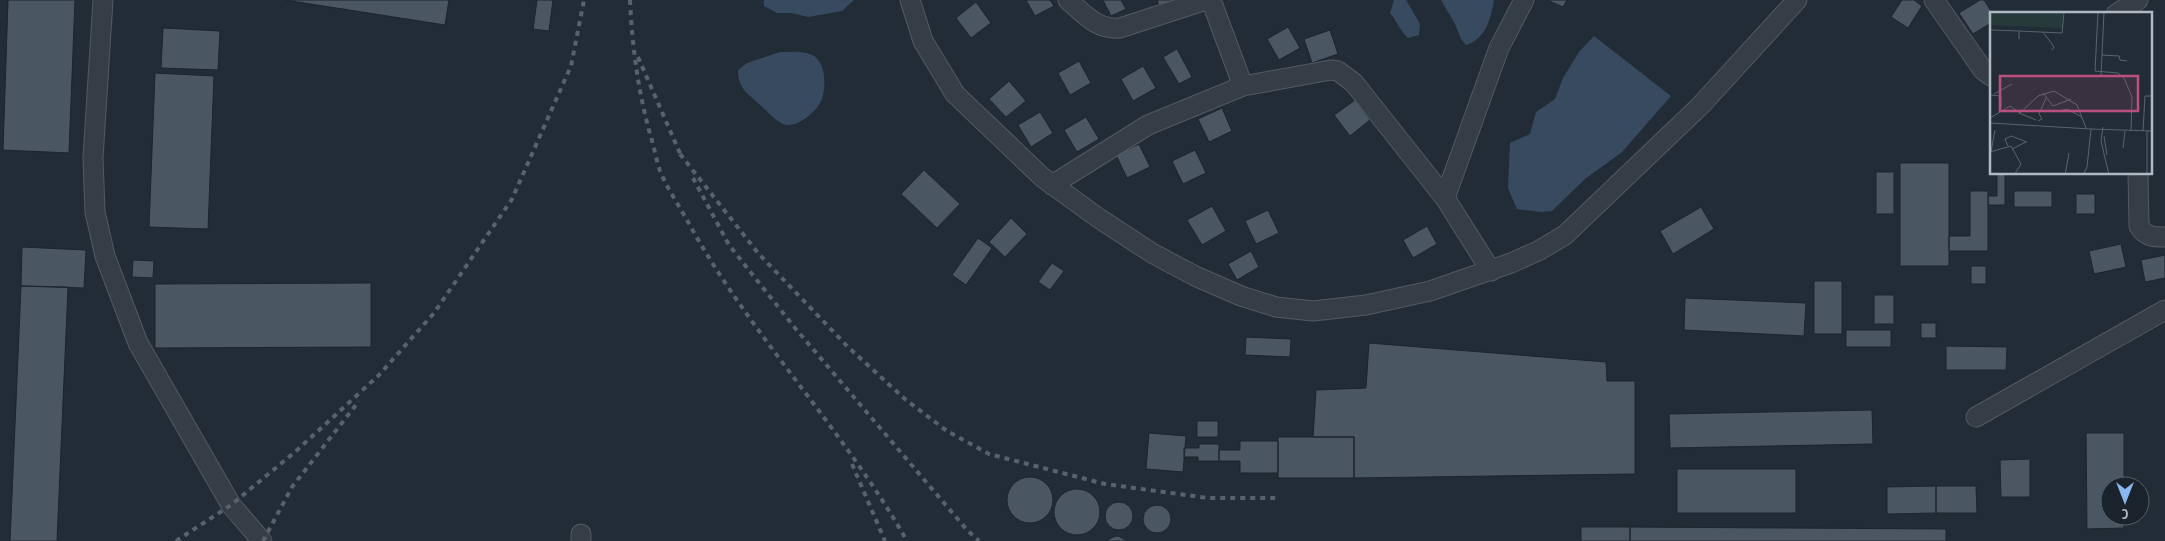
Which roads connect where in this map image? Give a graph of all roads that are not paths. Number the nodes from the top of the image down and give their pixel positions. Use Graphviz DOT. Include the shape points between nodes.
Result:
graph roads {
  1 [pos="103,0"];
  2 [pos="910,0"];
  3 [pos="1068,0"];
  4 [pos="1206,0"];
  5 [pos="1211,0"];
  6 [pos="1524,0"];
  7 [pos="1796,0"];
  8 [pos="1934,0"];
  9 [pos="2138,0"];
  10 [pos="2119,12"];
  11 [pos="1990,75"];
  12 [pos="1243,86"];
  13 [pos="2138,175"];
  14 [pos="1052,185"];
  15 [pos="1445,198"];
  16 [pos="2165,237"];
  17 [pos="1491,271"];
  18 [pos="2165,310"];
  19 [pos="1976,417"];
  20 [pos="262,541"];
  1 -- 20 [label="street" via="93,158 95,212 105,256 138,343 231,506"];
  2 -- 14 [label="street" via="923,41 954,94"];
  3 -- 4 [label="street" via="1108,29"];
  5 -- 12 [label="street"];
  6 -- 15 [label="street" via="1499,48"];
  7 -- 17 [label="street" via="1700,106 1565,235 1538,251"];
  8 -- 11 [label="street"];
  9 -- 10 [label="street"];
  12 -- 14 [label="street" via="1148,125"];
  12 -- 15 [label="street" via="1331,70 1343,74 1354,83"];
  13 -- 16 [label="street" via="2139,226 2147,235"];
  14 -- 17 [label="street" via="1097,217 1195,276 1276,307 1313,311 1366,305 1430,291"];
  15 -- 17 [label="street"];
  18 -- 19 [label="street"];
}
